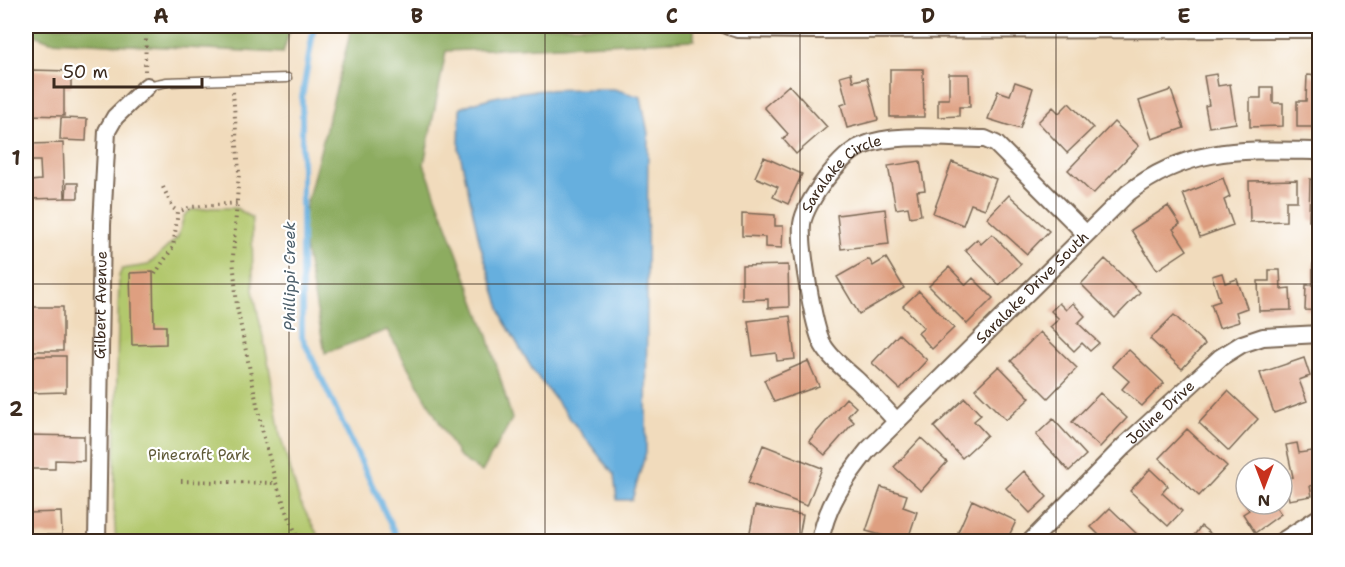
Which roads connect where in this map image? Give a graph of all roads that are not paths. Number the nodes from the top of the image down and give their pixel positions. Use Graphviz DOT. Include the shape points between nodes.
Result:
graph roads {
  1 [pos="728,26"];
  2 [pos="924,27"];
  3 [pos="1019,27"];
  4 [pos="1114,27"];
  5 [pos="811,28"];
  6 [pos="1210,28"];
  7 [pos="1311,28"];
  8 [pos="287,78"];
  9 [pos="146,79"];
  10 [pos="1320,151"];
  11 [pos="1085,233"];
  12 [pos="1320,334"];
  13 [pos="896,421"];
  14 [pos="1320,517"];
  15 [pos="97,542"];
  16 [pos="820,542"];
  17 [pos="1030,542"];
  18 [pos="1281,542"];
  1 -- 5 [label="street"];
  2 -- 3 [label="street"];
  2 -- 5 [label="street"];
  3 -- 4 [label="street"];
  4 -- 6 [label="street"];
  6 -- 7 [label="street"];
  8 -- 9 [label="lane" via="232,82"];
  9 -- 15 [label="street, Gilbert Avenue" via="106,131"];
  10 -- 11 [label="street, Saralake Drive South" via="1225,151 1191,158 1143,181"];
  11 -- 13 [label="street, Saralake Drive South"];
  11 -- 13 [label="street, Saralake Circle" via="996,144 985,139 889,139 861,146 842,159 808,206 802,222 801,241 819,335 832,357"];
  12 -- 17 [label="street, Joline Drive" via="1263,337 1221,357 1124,446"];
  13 -- 16 [label="street, Saralake Drive South" via="846,478 831,506"];
  14 -- 18 [label="street"];
}
